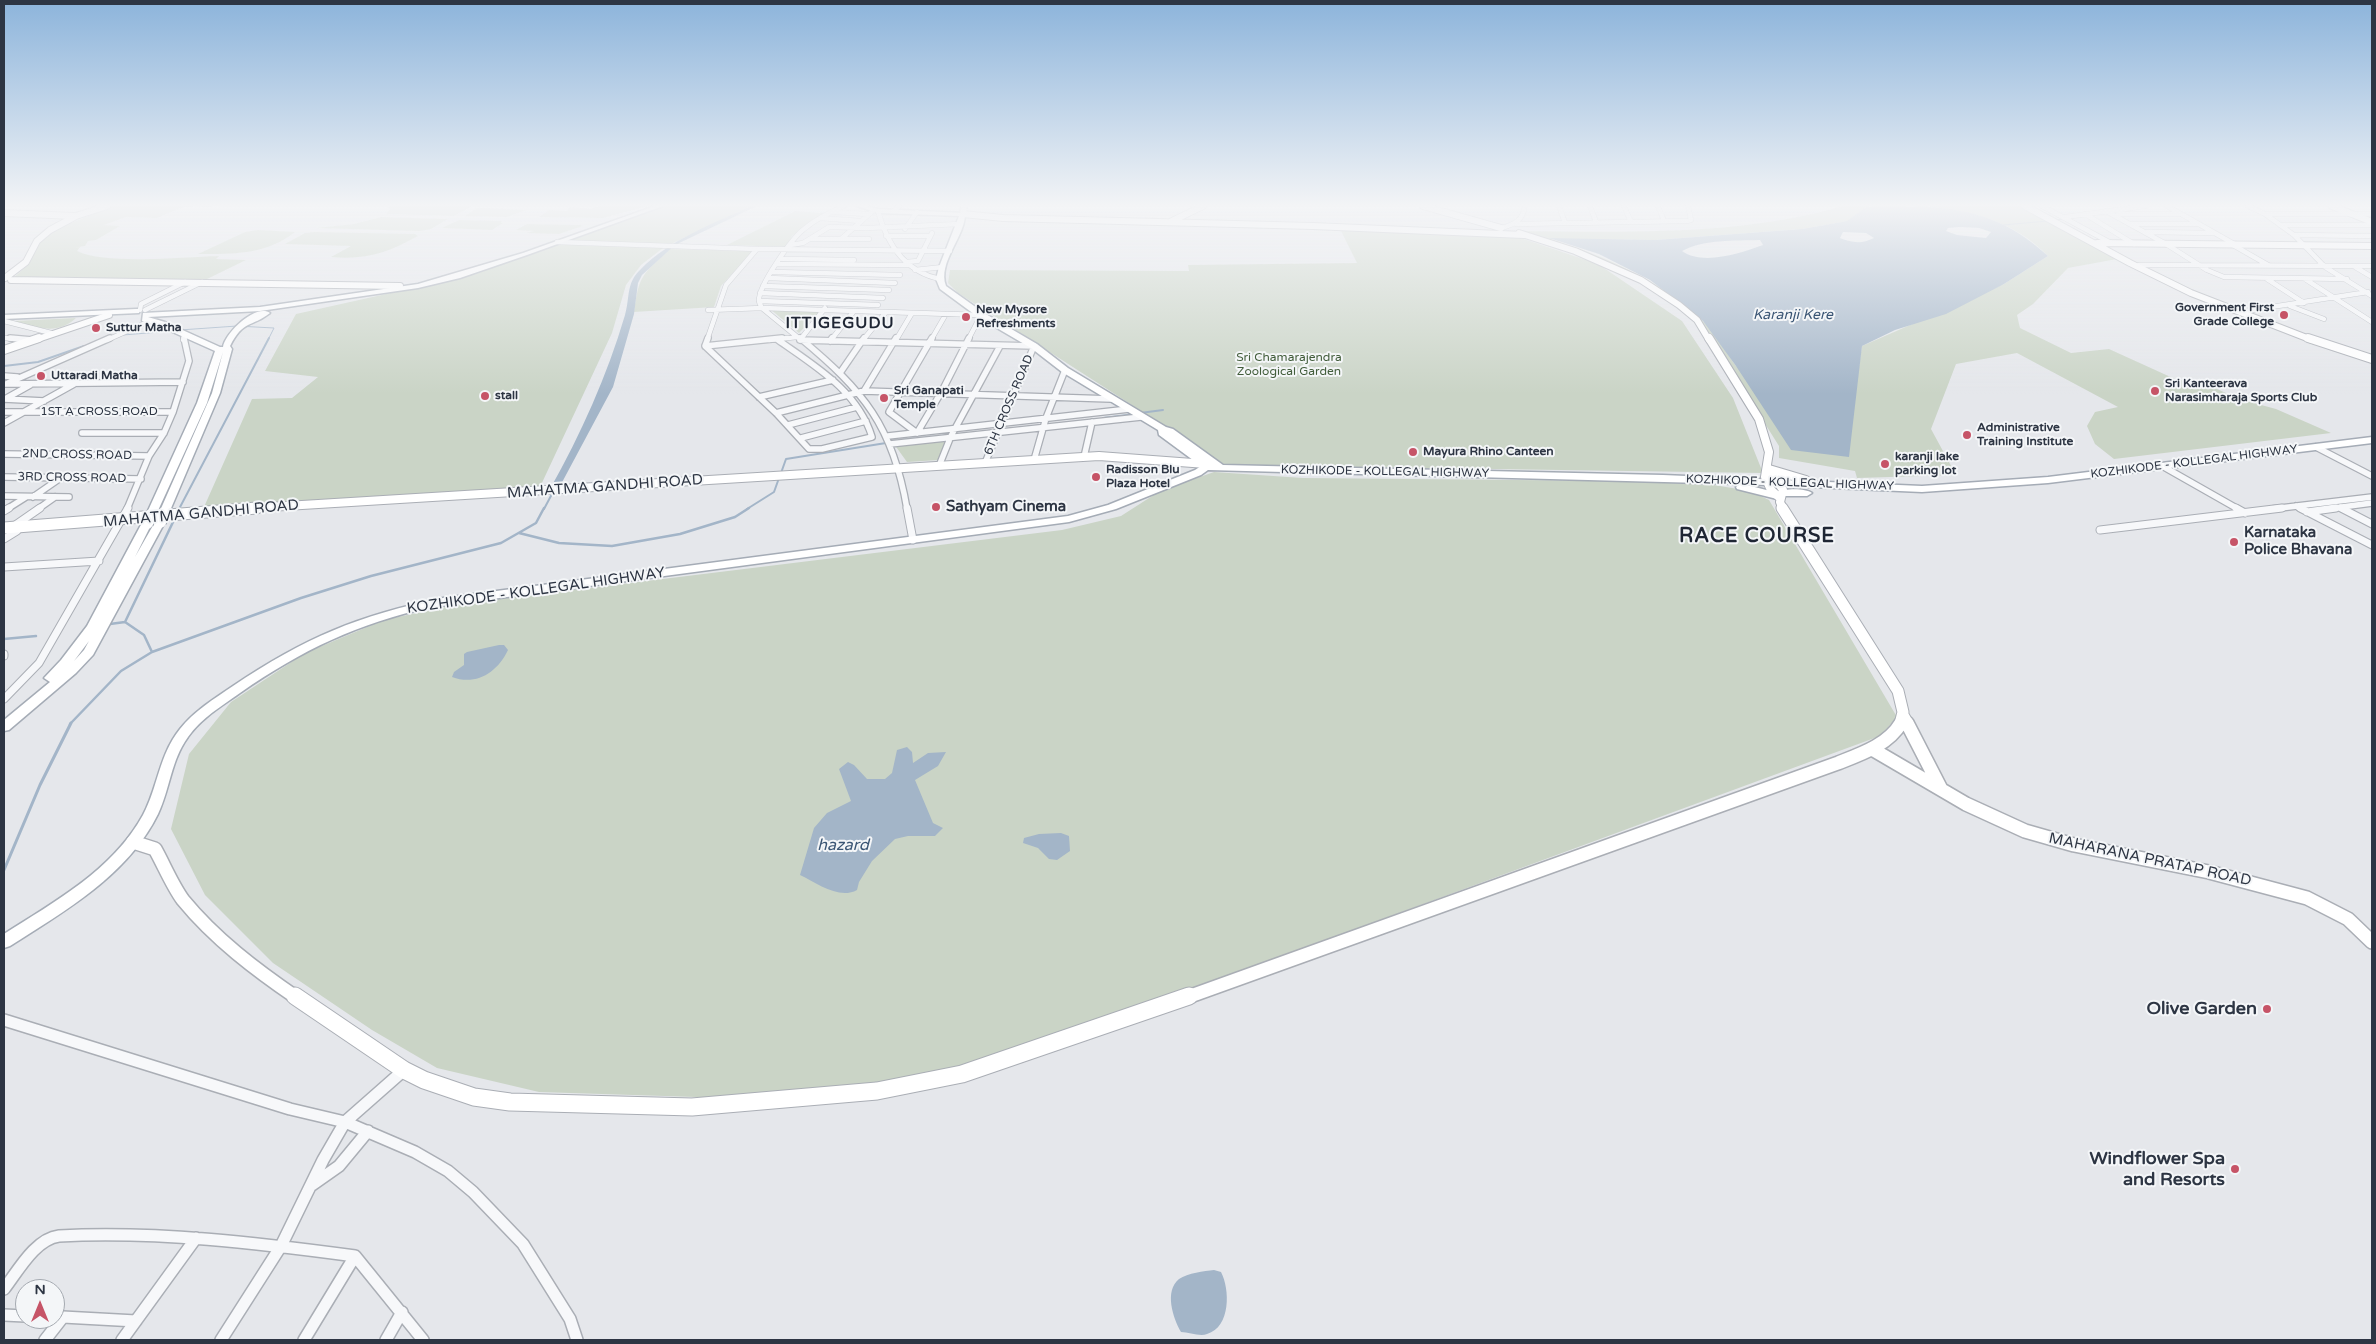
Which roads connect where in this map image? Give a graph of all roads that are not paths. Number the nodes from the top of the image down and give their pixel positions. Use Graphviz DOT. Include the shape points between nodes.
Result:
graph roads {
  1 [pos="19,269"];
  2 [pos="470,269"];
  3 [pos="478,269"];
  4 [pos="740,269"];
  5 [pos="775,269"];
  6 [pos="855,269"];
  7 [pos="905,269"];
  8 [pos="927,269"];
  9 [pos="943,269"];
  10 [pos="1618,269"];
  11 [pos="2144,269"];
  12 [pos="2146,269"];
  13 [pos="2206,269"];
  14 [pos="2328,269"];
  15 [pos="2358,269"];
  16 [pos="915,270"];
  17 [pos="773,272"];
  18 [pos="852,274"];
  19 [pos="900,275"];
  20 [pos="2372,277"];
  21 [pos="769,278"];
  22 [pos="2265,278"];
  23 [pos="940,279"];
  24 [pos="2305,279"];
  25 [pos="2347,279"];
  26 [pos="7,280"];
  27 [pos="847,280"];
  28 [pos="185,282"];
  29 [pos="202,282"];
  30 [pos="895,283"];
  31 [pos="400,286"];
  32 [pos="763,286"];
  33 [pos="841,289"];
  34 [pos="889,290"];
  35 [pos="760,293"];
  36 [pos="2371,293"];
  37 [pos="835,296"];
  38 [pos="883,298"];
  39 [pos="2334,298"];
  40 [pos="759,301"];
  41 [pos="829,303"];
  42 [pos="2304,303"];
  43 [pos="878,304"];
  44 [pos="286,305"];
  45 [pos="2288,305"];
  46 [pos="762,308"];
  47 [pos="708,310"];
  48 [pos="718,310"];
  49 [pos="824,310"];
  50 [pos="854,311"];
  51 [pos="871,311"];
  52 [pos="886,312"];
  53 [pos="2241,312"];
  54 [pos="912,313"];
  55 [pos="141,314"];
  56 [pos="946,314"];
  57 [pos="109,315"];
  58 [pos="982,315"];
  59 [pos="4,319"];
  60 [pos="2324,319"];
  61 [pos="2372,322"];
  62 [pos="179,332"];
  63 [pos="51,333"];
  64 [pos="4,338"];
  65 [pos="799,339"];
  66 [pos="32,340"];
  67 [pos="778,340"];
  68 [pos="830,341"];
  69 [pos="860,343"];
  70 [pos="892,344"];
  71 [pos="928,344"];
  72 [pos="965,345"];
  73 [pos="705,346"];
  74 [pos="1000,346"];
  75 [pos="1034,346"];
  76 [pos="224,348"];
  77 [pos="4,350"];
  78 [pos="2372,358"];
  79 [pos="1065,370"];
  80 [pos="840,373"];
  81 [pos="4,376"];
  82 [pos="19,378"];
  83 [pos="833,380"];
  84 [pos="183,382"];
  85 [pos="76,383"];
  86 [pos="4,384"];
  87 [pos="32,384"];
  88 [pos="861,391"];
  89 [pos="900,392"];
  90 [pos="941,393"];
  91 [pos="848,394"];
  92 [pos="975,394"];
  93 [pos="1015,395"];
  94 [pos="760,397"];
  95 [pos="1056,397"];
  96 [pos="4,399"];
  97 [pos="1110,399"];
  98 [pos="44,402"];
  99 [pos="857,407"];
  100 [pos="1130,410"];
  101 [pos="4,412"];
  102 [pos="25,412"];
  103 [pos="174,412"];
  104 [pos="776,413"];
  105 [pos="1140,416"];
  106 [pos="866,421"];
  107 [pos="1092,422"];
  108 [pos="4,424"];
  109 [pos="1045,424"];
  110 [pos="788,425"];
  111 [pos="998,428"];
  112 [pos="1163,429"];
  113 [pos="82,433"];
  114 [pos="164,433"];
  115 [pos="917,433"];
  116 [pos="953,434"];
  117 [pos="2372,434"];
  118 [pos="801,438"];
  119 [pos="889,439"];
  120 [pos="2372,440"];
  121 [pos="2316,447"];
  122 [pos="4,454"];
  123 [pos="149,456"];
  124 [pos="1084,457"];
  125 [pos="1034,460"];
  126 [pos="985,463"];
  127 [pos="939,466"];
  128 [pos="1218,466"];
  129 [pos="2164,467"];
  130 [pos="1203,468"];
  131 [pos="899,470"];
  132 [pos="2372,476"];
  133 [pos="4,477"];
  134 [pos="59,479"];
  135 [pos="141,479"];
  136 [pos="1716,481"];
  137 [pos="1774,483"];
  138 [pos="4,496"];
  139 [pos="29,497"];
  140 [pos="69,497"];
  141 [pos="2372,497"];
  142 [pos="55,498"];
  143 [pos="2356,499"];
  144 [pos="2331,502"];
  145 [pos="2370,505"];
  146 [pos="2296,506"];
  147 [pos="2341,507"];
  148 [pos="4,511"];
  149 [pos="2307,512"];
  150 [pos="2245,513"];
  151 [pos="156,518"];
  152 [pos="120,522"];
  153 [pos="2372,524"];
  154 [pos="9,529"];
  155 [pos="2100,530"];
  156 [pos="4,539"];
  157 [pos="913,540"];
  158 [pos="2372,545"];
  159 [pos="99,561"];
  160 [pos="4,567"];
  161 [pos="4,699"];
  162 [pos="1904,715"];
  163 [pos="4,716"];
  164 [pos="4,727"];
  165 [pos="1872,749"];
  166 [pos="1942,790"];
  167 [pos="133,842"];
  168 [pos="4,942"];
  169 [pos="2372,942"];
  170 [pos="4,1020"];
  171 [pos="404,1070"];
  172 [pos="345,1122"];
  173 [pos="368,1131"];
  174 [pos="311,1187"];
  175 [pos="196,1238"];
  176 [pos="281,1246"];
  177 [pos="356,1256"];
  178 [pos="4,1289"];
  179 [pos="402,1312"];
  180 [pos="65,1317"];
  181 [pos="136,1321"];
  182 [pos="52,1329"];
  183 [pos="45,1340"];
  184 [pos="122,1340"];
  185 [pos="221,1340"];
  186 [pos="304,1340"];
  187 [pos="386,1340"];
  188 [pos="423,1340"];
  189 [pos="577,1340"];
  1 -- 26 [label="street"];
  2 -- 31 [label="main road"];
  3 -- 44 [label="main road" via="418,286"];
  4 -- 48 [label="street" via="726,285"];
  5 -- 17 [label="street"];
  6 -- 18 [label="street"];
  7 -- 19 [label="street"];
  8 -- 16 [label="street"];
  9 -- 23 [label="main road"];
  10 -- 137 [label="street" via="1679,305 1696,320 1759,419"];
  11 -- 53 [label="street"];
  12 -- 53 [label="street"];
  13 -- 22 [label="street" via="2224,277"];
  14 -- 25 [label="street"];
  15 -- 20 [label="street"];
  16 -- 23 [label="street" via="923,276"];
  17 -- 18 [label="street"];
  17 -- 21 [label="street"];
  18 -- 19 [label="street"];
  18 -- 27 [label="street"];
  19 -- 30 [label="street"];
  21 -- 27 [label="street"];
  21 -- 32 [label="street"];
  22 -- 24 [label="street"];
  22 -- 42 [label="street"];
  23 -- 58 [label="main road" via="948,292"];
  24 -- 25 [label="street"];
  24 -- 39 [label="street"];
  25 -- 36 [label="street"];
  26 -- 28 [label="street"];
  27 -- 30 [label="street"];
  27 -- 33 [label="street"];
  28 -- 29 [label="street"];
  28 -- 55 [label="street" via="141,304"];
  29 -- 31 [label="street"];
  29 -- 55 [label="street"];
  30 -- 34 [label="street"];
  31 -- 44 [label="main road"];
  32 -- 33 [label="street"];
  32 -- 35 [label="street"];
  33 -- 34 [label="street"];
  33 -- 37 [label="street"];
  34 -- 38 [label="street"];
  35 -- 37 [label="street"];
  35 -- 40 [label="street"];
  36 -- 39 [label="street"];
  37 -- 38 [label="street"];
  37 -- 41 [label="street"];
  38 -- 43 [label="street"];
  39 -- 42 [label="street"];
  39 -- 61 [label="street"];
  40 -- 41 [label="street"];
  40 -- 46 [label="street"];
  41 -- 43 [label="street"];
  41 -- 49 [label="street"];
  42 -- 45 [label="street"];
  43 -- 51 [label="street"];
  44 -- 55 [label="main road"];
  44 -- 76 [label="main road" via="242,323 234,329"];
  45 -- 53 [label="street"];
  45 -- 60 [label="street"];
  46 -- 48 [label="street"];
  46 -- 49 [label="street"];
  46 -- 65 [label="street"];
  47 -- 48 [label="street"];
  48 -- 73 [label="street"];
  49 -- 50 [label="street"];
  49 -- 65 [label="street"];
  50 -- 51 [label="street"];
  50 -- 68 [label="street"];
  51 -- 52 [label="street"];
  52 -- 54 [label="street"];
  52 -- 69 [label="street"];
  53 -- 78 [label="street"];
  54 -- 56 [label="street"];
  54 -- 70 [label="street"];
  55 -- 57 [label="main road"];
  55 -- 59 [label="main road"];
  55 -- 62 [label="main road"];
  55 -- 82 [label="street" via="122,332"];
  56 -- 58 [label="street"];
  56 -- 71 [label="street"];
  57 -- 59 [label="main road"];
  57 -- 63 [label="street"];
  58 -- 72 [label="street"];
  58 -- 75 [label="main road"];
  59 -- 63 [label="street"];
  62 -- 76 [label="main road"];
  62 -- 84 [label="street" via="188,350"];
  63 -- 66 [label="street"];
  64 -- 66 [label="street"];
  65 -- 67 [label="street"];
  65 -- 68 [label="street"];
  65 -- 80 [label="street"];
  66 -- 77 [label="street"];
  67 -- 73 [label="street"];
  67 -- 83 [label="street"];
  68 -- 69 [label="street"];
  69 -- 70 [label="street"];
  69 -- 80 [label="street"];
  70 -- 71 [label="street"];
  70 -- 88 [label="street"];
  71 -- 72 [label="street"];
  71 -- 89 [label="street"];
  72 -- 74 [label="street"];
  72 -- 90 [label="street"];
  73 -- 94 [label="street"];
  74 -- 75 [label="street"];
  74 -- 92 [label="street"];
  75 -- 79 [label="main road"];
  75 -- 93 [label="street, 6TH CROSS ROAD"];
  76 -- 151 [label="main road" via="216,393"];
  79 -- 95 [label="street"];
  79 -- 97 [label="main road"];
  80 -- 88 [label="street"];
  81 -- 82 [label="street"];
  82 -- 86 [label="street"];
  83 -- 91 [label="street"];
  83 -- 94 [label="street"];
  84 -- 85 [label="street"];
  84 -- 103 [label="street"];
  85 -- 87 [label="street"];
  85 -- 98 [label="street"];
  86 -- 87 [label="street"];
  87 -- 96 [label="street"];
  88 -- 89 [label="street"];
  88 -- 91 [label="street"];
  88 -- 119 [label="street"];
  89 -- 90 [label="street"];
  89 -- 115 [label="street" via="889,412"];
  90 -- 92 [label="street"];
  90 -- 115 [label="street"];
  91 -- 99 [label="street"];
  91 -- 104 [label="street"];
  92 -- 93 [label="street"];
  92 -- 116 [label="street"];
  93 -- 95 [label="street"];
  93 -- 111 [label="street, 6TH CROSS ROAD"];
  94 -- 104 [label="street"];
  95 -- 97 [label="street"];
  95 -- 109 [label="street"];
  96 -- 98 [label="street"];
  97 -- 100 [label="main road"];
  98 -- 102 [label="street"];
  99 -- 106 [label="street"];
  99 -- 110 [label="street"];
  100 -- 105 [label="main road"];
  100 -- 109 [label="street"];
  101 -- 102 [label="street, 1ST A CROSS ROAD"];
  102 -- 103 [label="street, 1ST A CROSS ROAD"];
  102 -- 108 [label="street"];
  103 -- 114 [label="street"];
  104 -- 110 [label="street"];
  105 -- 107 [label="street"];
  105 -- 112 [label="main road"];
  106 -- 118 [label="street"];
  106 -- 118 [label="street" via="871,438 812,449"];
  107 -- 109 [label="street"];
  107 -- 124 [label="street"];
  109 -- 111 [label="street"];
  109 -- 111 [label="street"];
  109 -- 125 [label="street"];
  110 -- 118 [label="street"];
  111 -- 116 [label="street"];
  111 -- 116 [label="street"];
  111 -- 126 [label="street, 6TH CROSS ROAD"];
  112 -- 128 [label="main road"];
  112 -- 130 [label="main road" via="1162,433"];
  113 -- 114 [label="street"];
  114 -- 123 [label="street"];
  115 -- 116 [label="street"];
  115 -- 119 [label="street"];
  116 -- 119 [label="street"];
  116 -- 127 [label="street"];
  117 -- 137 [label="main road, KOZHIKODE - KOLLEGAL HIGHWAY" via="1983,482 1909,484 1806,480"];
  119 -- 131 [label="street"];
  120 -- 121 [label="main road, KOZHIKODE - KOLLEGAL HIGHWAY"];
  121 -- 129 [label="main road, KOZHIKODE - KOLLEGAL HIGHWAY"];
  121 -- 132 [label="street"];
  122 -- 123 [label="street, 2ND CROSS ROAD"];
  123 -- 135 [label="street"];
  124 -- 125 [label="street, MAHATMA GANDHI ROAD"];
  124 -- 130 [label="street, MAHATMA GANDHI ROAD" via="1118,456"];
  125 -- 126 [label="street, MAHATMA GANDHI ROAD"];
  126 -- 127 [label="street, MAHATMA GANDHI ROAD"];
  127 -- 131 [label="street, MAHATMA GANDHI ROAD"];
  128 -- 130 [label="main road, KOZHIKODE - KOLLEGAL HIGHWAY"];
  128 -- 136 [label="main road, KOZHIKODE - KOLLEGAL HIGHWAY"];
  128 -- 137 [label="main road, KOZHIKODE - KOLLEGAL HIGHWAY" via="1644,472"];
  129 -- 137 [label="main road, KOZHIKODE - KOLLEGAL HIGHWAY" via="1986,486 1878,493"];
  129 -- 150 [label="street"];
  130 -- 131 [label="street, MAHATMA GANDHI ROAD" via="1118,460"];
  130 -- 157 [label="main road, KOZHIKODE - KOLLEGAL HIGHWAY" via="1096,513"];
  131 -- 152 [label="street, MAHATMA GANDHI ROAD"];
  131 -- 157 [label="street"];
  133 -- 134 [label="street, 3RD CROSS ROAD"];
  134 -- 135 [label="street, 3RD CROSS ROAD"];
  134 -- 139 [label="street"];
  135 -- 152 [label="street"];
  136 -- 137 [label="main road"];
  136 -- 137 [label="main road, KOZHIKODE - KOLLEGAL HIGHWAY"];
  137 -- 162 [label="street" via="1785,515 1898,691"];
  138 -- 139 [label="street"];
  139 -- 142 [label="street"];
  139 -- 148 [label="street"];
  140 -- 142 [label="street"];
  141 -- 143 [label="street"];
  142 -- 154 [label="street"];
  143 -- 144 [label="street"];
  143 -- 145 [label="street"];
  144 -- 146 [label="street"];
  144 -- 147 [label="street"];
  145 -- 147 [label="street"];
  146 -- 149 [label="street"];
  146 -- 150 [label="street"];
  147 -- 149 [label="street"];
  147 -- 153 [label="street"];
  149 -- 158 [label="street"];
  150 -- 155 [label="street"];
  151 -- 163 [label="main road" via="75,654"];
  151 -- 164 [label="main road" via="88,652 72,670"];
  152 -- 154 [label="street, MAHATMA GANDHI ROAD"];
  152 -- 159 [label="street"];
  154 -- 156 [label="street"];
  157 -- 167 [label="main road, KOZHIKODE - KOLLEGAL HIGHWAY" via="443,601 358,623 291,654 200,716 174,747 151,813"];
  159 -- 160 [label="street"];
  159 -- 161 [label="street" via="35,668"];
  162 -- 165 [label="street" via="1896,730"];
  162 -- 166 [label="street"];
  165 -- 166 [label="street, MAHARANA PRATAP ROAD"];
  165 -- 171 [label="street" via="1219,986 962,1074 877,1091 692,1107 510,1102 474,1097"];
  166 -- 169 [label="street, MAHARANA PRATAP ROAD" via="1984,814 2071,846 2210,872 2313,899 2346,916"];
  167 -- 168 [label="main road, KOZHIKODE - KOLLEGAL HIGHWAY" via="71,899"];
  167 -- 171 [label="street" via="155,849 182,898 207,927 258,971"];
  170 -- 172 [label="street" via="290,1109"];
  171 -- 172 [label="street"];
  172 -- 173 [label="street"];
  172 -- 174 [label="street"];
  173 -- 174 [label="street" via="339,1166"];
  173 -- 189 [label="street" via="448,1171 473,1192 523,1244 570,1319"];
  174 -- 176 [label="street"];
  175 -- 176 [label="street"];
  175 -- 178 [label="street" via="50,1238"];
  175 -- 181 [label="street"];
  176 -- 177 [label="street"];
  176 -- 185 [label="street"];
  177 -- 179 [label="street"];
  177 -- 186 [label="street"];
  179 -- 187 [label="street"];
  179 -- 188 [label="street"];
  180 -- 181 [label="street"];
  181 -- 184 [label="street"];
  182 -- 183 [label="street"];
}
